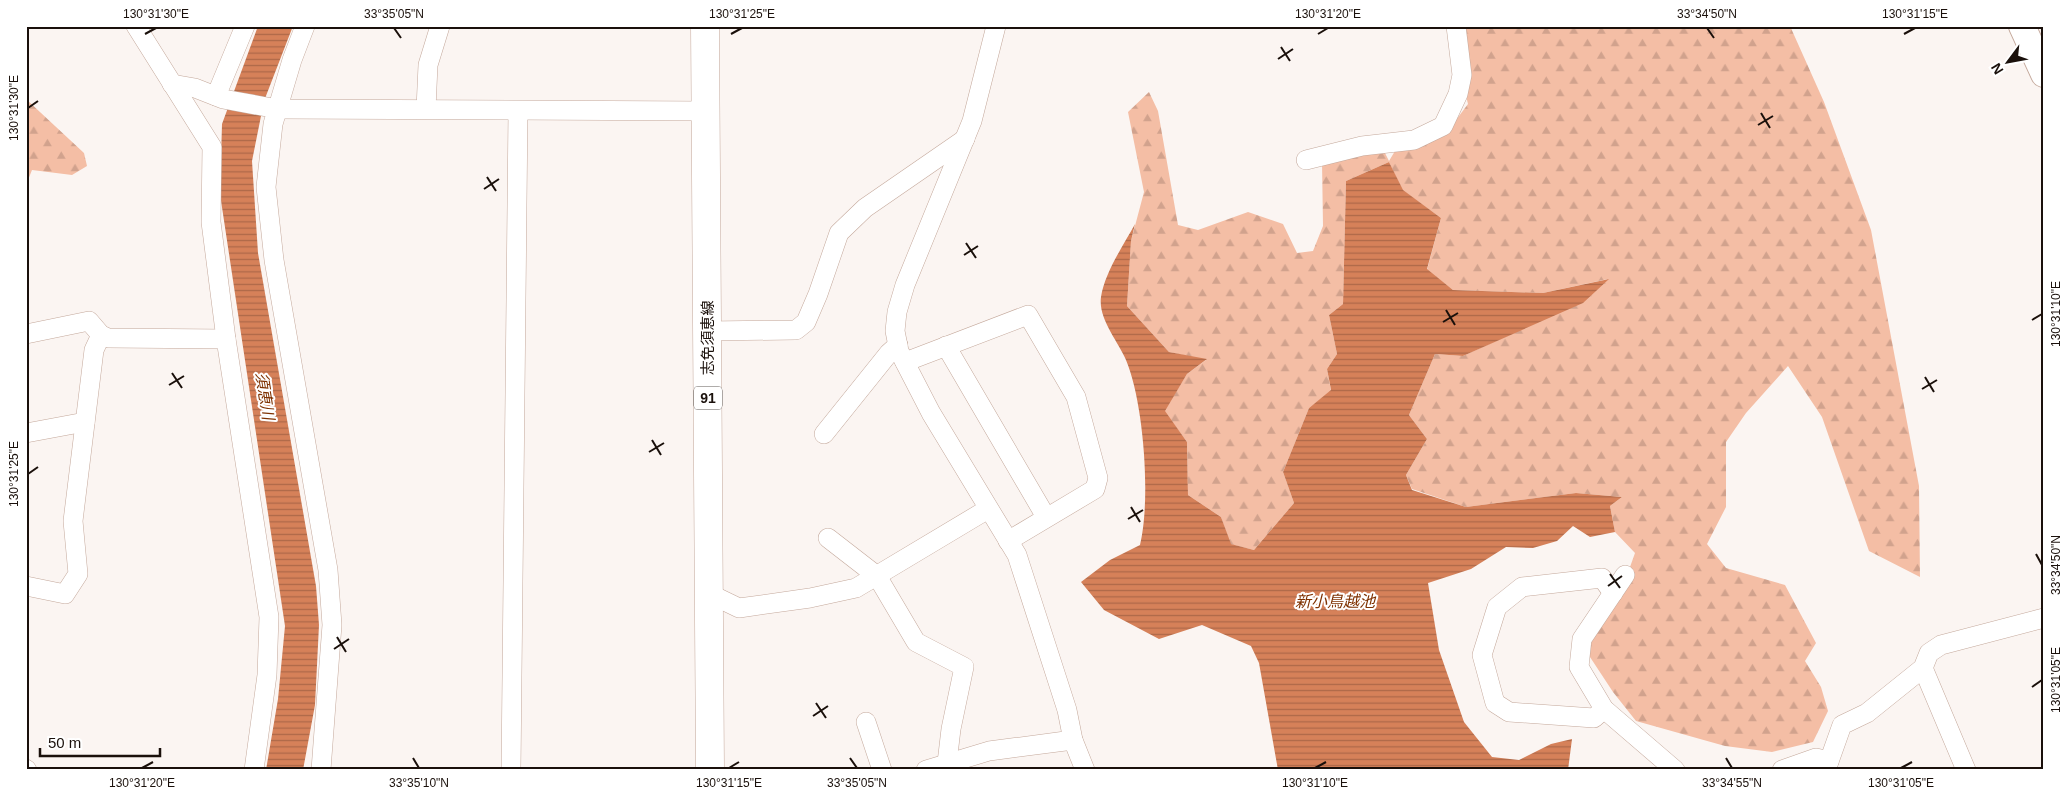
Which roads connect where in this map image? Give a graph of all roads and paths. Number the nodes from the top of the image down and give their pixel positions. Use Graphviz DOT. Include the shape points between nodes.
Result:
graph roads {
  1 [pos="136,26"];
  2 [pos="245,26"];
  3 [pos="306,26"];
  4 [pos="440,26"];
  5 [pos="705,26"];
  6 [pos="996,26"];
  7 [pos="1456,26"];
  8 [pos="2022,26"];
  9 [pos="2044,74"];
  10 [pos="172,84"];
  11 [pos="219,98"];
  12 [pos="278,109"];
  13 [pos="426,109"];
  14 [pos="518,111"];
  15 [pos="706,111"];
  16 [pos="965,138"];
  17 [pos="1306,160"];
  18 [pos="707,331"];
  19 [pos="26,334"];
  20 [pos="100,335"];
  21 [pos="226,339"];
  22 [pos="946,346"];
  23 [pos="901,353"];
  24 [pos="85,422"];
  25 [pos="26,433"];
  26 [pos="824,434"];
  27 [pos="988,509"];
  28 [pos="1046,517"];
  29 [pos="828,538"];
  30 [pos="1008,540"];
  31 [pos="1625,575"];
  32 [pos="877,576"];
  33 [pos="26,586"];
  34 [pos="1613,593"];
  35 [pos="710,594"];
  36 [pos="2044,618"];
  37 [pos="1922,668"];
  38 [pos="1604,710"];
  39 [pos="866,722"];
  40 [pos="1073,740"];
  41 [pos="947,763"];
  42 [pos="1827,766"];
  43 [pos="254,770"];
  44 [pos="321,770"];
  45 [pos="511,770"];
  46 [pos="710,770"];
  47 [pos="882,770"];
  48 [pos="926,770"];
  49 [pos="1085,770"];
  50 [pos="1675,770"];
  51 [pos="1782,770"];
  52 [pos="1966,770"];
  1 -- 10 [label="street"];
  2 -- 11 [label="street"];
  3 -- 12 [label="street"];
  4 -- 13 [label="street" via="428,64"];
  5 -- 15 [label="main road, 志免須恵線 / 91"];
  6 -- 16 [label="street"];
  7 -- 17 [label="street" via="1462,75 1458,94 1443,126 1414,140 1362,146"];
  8 -- 9 [label="street"];
  10 -- 11 [label="street" via="195,88"];
  10 -- 21 [label="street" via="212,146 211,222"];
  11 -- 12 [label="street"];
  12 -- 13 [label="street"];
  12 -- 44 [label="street" via="273,124 266,187 267,211 328,570 332,625"];
  13 -- 14 [label="street"];
  14 -- 15 [label="street"];
  14 -- 45 [label="street"];
  15 -- 18 [label="main road, 志免須恵線 / 91"];
  16 -- 18 [label="street" via="865,208 839,234 806,322 796,330"];
  16 -- 23 [label="street" via="896,312 895,331"];
  18 -- 35 [label="main road, 志免須恵線 / 91"];
  19 -- 20 [label="street" via="89,321"];
  20 -- 21 [label="street" via="108,338"];
  20 -- 24 [label="street" via="94,350"];
  21 -- 43 [label="street" via="269,617 267,675"];
  22 -- 23 [label="street"];
  22 -- 28 [label="street"];
  22 -- 28 [label="street" via="1028,315 1053,354 1076,397 1098,478 1095,489"];
  23 -- 26 [label="street" via="889,353"];
  23 -- 27 [label="street" via="931,413"];
  24 -- 25 [label="street"];
  24 -- 33 [label="street" via="73,521 78,574 65,594"];
  27 -- 30 [label="street"];
  27 -- 32 [label="street"];
  28 -- 30 [label="street"];
  29 -- 32 [label="street"];
  30 -- 40 [label="street" via="1017,555 1033,602 1067,710"];
  31 -- 34 [label="street"];
  32 -- 35 [label="street" via="856,588 739,608"];
  32 -- 41 [label="street" via="916,642 964,667"];
  34 -- 38 [label="street" via="1582,639 1579,667"];
  34 -- 38 [label="street" via="1602,578 1522,587 1497,607 1482,655 1495,703 1509,712 1594,718"];
  35 -- 46 [label="main road, 志免須恵線 / 91"];
  36 -- 37 [label="street" via="1941,645 1929,653"];
  37 -- 42 [label="street" via="1867,713 1842,725"];
  37 -- 52 [label="street"];
  38 -- 50 [label="street"];
  39 -- 47 [label="street"];
  40 -- 41 [label="street" via="989,751"];
  40 -- 49 [label="street"];
  41 -- 48 [label="street"];
  42 -- 51 [label="street" via="1816,758"];
}
